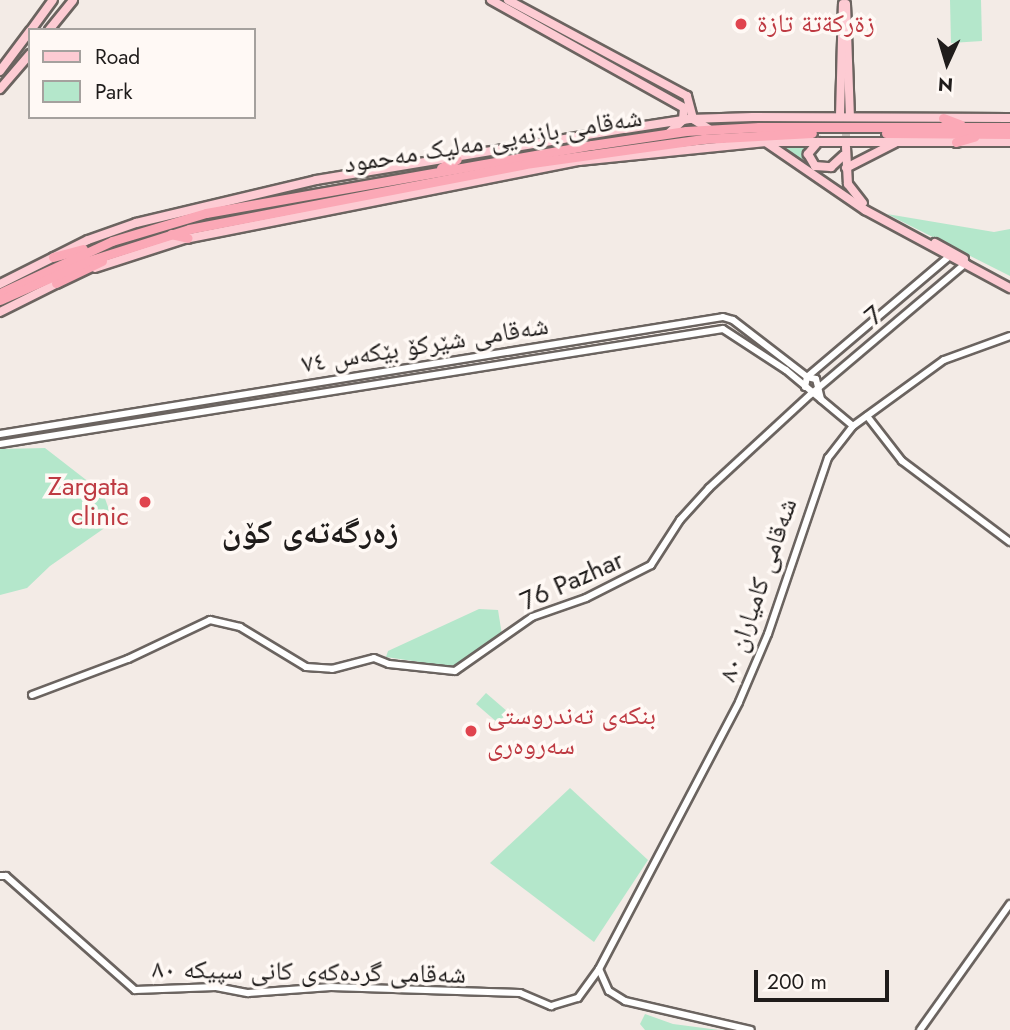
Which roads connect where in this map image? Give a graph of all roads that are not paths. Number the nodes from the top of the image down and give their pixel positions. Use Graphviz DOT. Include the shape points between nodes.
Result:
graph roads {
  1 [pos="53,0"];
  2 [pos="73,0"];
  3 [pos="491,0"];
  4 [pos="508,0"];
  5 [pos="845,2"];
  6 [pos="32,28"];
  7 [pos="51,28"];
  8 [pos="28,33"];
  9 [pos="28,56"];
  10 [pos="0,72"];
  11 [pos="0,89"];
  12 [pos="683,94"];
  13 [pos="676,103"];
  14 [pos="845,112"];
  15 [pos="943,118"];
  16 [pos="1010,118"];
  17 [pos="688,120"];
  18 [pos="965,127"];
  19 [pos="1010,127"];
  20 [pos="711,130"];
  21 [pos="669,133"];
  22 [pos="986,134"];
  23 [pos="1010,134"];
  24 [pos="748,135"];
  25 [pos="704,139"];
  26 [pos="820,141"];
  27 [pos="766,142"];
  28 [pos="869,142"];
  29 [pos="898,142"];
  30 [pos="956,142"];
  31 [pos="1010,142"];
  32 [pos="682,149"];
  33 [pos="845,151"];
  34 [pos="602,152"];
  35 [pos="620,157"];
  36 [pos="457,159"];
  37 [pos="526,167"];
  38 [pos="846,168"];
  39 [pos="435,171"];
  40 [pos="447,183"];
  41 [pos="345,187"];
  42 [pos="333,189"];
  43 [pos="347,200"];
  44 [pos="335,202"];
  45 [pos="208,206"];
  46 [pos="230,209"];
  47 [pos="865,210"];
  48 [pos="184,211"];
  49 [pos="229,221"];
  50 [pos="173,222"];
  51 [pos="169,233"];
  52 [pos="212,233"];
  53 [pos="188,238"];
  54 [pos="112,241"];
  55 [pos="133,246"];
  56 [pos="951,255"];
  57 [pos="53,257"];
  58 [pos="965,263"];
  59 [pos="1010,282"];
  60 [pos="56,283"];
  61 [pos="0,284"];
  62 [pos="1010,288"];
  63 [pos="1,298"];
  64 [pos="0,312"];
  65 [pos="1010,336"];
  66 [pos="807,377"];
  67 [pos="820,386"];
  68 [pos="805,387"];
  69 [pos="811,394"];
  70 [pos="821,398"];
  71 [pos="804,399"];
  72 [pos="867,416"];
  73 [pos="48,426"];
  74 [pos="853,426"];
  75 [pos="29,428"];
  76 [pos="0,434"];
  77 [pos="50,437"];
  78 [pos="32,439"];
  79 [pos="0,443"];
  80 [pos="1010,542"];
  81 [pos="32,695"];
  82 [pos="0,876"];
  83 [pos="1010,904"];
  84 [pos="599,969"];
  85 [pos="751,1030"];
  86 [pos="920,1030"];
  1 -- 6 [label="main road"];
  2 -- 7 [label="main road"];
  3 -- 13 [label="main road"];
  4 -- 12 [label="main road"];
  5 -- 14 [label="main road"];
  8 -- 10 [label="main road"];
  9 -- 11 [label="main road"];
  12 -- 13 [label="main road"];
  12 -- 17 [label="main road" via="690,100"];
  13 -- 17 [label="main road" via="686,110"];
  14 -- 15 [label="main road"];
  14 -- 17 [label="main road"];
  15 -- 16 [label="main road"];
  15 -- 18 [label="highway"];
  17 -- 20 [label="main road"];
  17 -- 21 [label="main road"];
  17 -- 36 [label="main road"];
  18 -- 19 [label="highway, شەقامی بازنەیی مەلیک مەحمود"];
  18 -- 20 [label="highway, شەقامی بازنەیی مەلیک مەحمود"];
  20 -- 21 [label="highway, شەقامی بازنەیی مەلیک مەحمود"];
  21 -- 39 [label="highway, شەقامی بازنەیی مەلیک مەحمود"];
  22 -- 23 [label="highway, شەقامی بازنەیی مەلیک مەحمود"];
  22 -- 24 [label="highway, شەقامی بازنەیی مەلیک مەحمود"];
  22 -- 30 [label="highway"];
  24 -- 25 [label="highway, شەقامی بازنەیی مەلیک مەحمود"];
  24 -- 27 [label="main road"];
  25 -- 32 [label="highway"];
  25 -- 34 [label="highway, شەقامی بازنەیی مەلیک مەحمود"];
  26 -- 27 [label="main road"];
  26 -- 28 [label="main road"];
  26 -- 33 [label="main road" via="808,154 815,166 831,167"];
  27 -- 32 [label="main road"];
  27 -- 47 [label="main road"];
  28 -- 29 [label="main road"];
  28 -- 33 [label="main road" via="873,146 870,155"];
  29 -- 30 [label="main road"];
  29 -- 38 [label="main road"];
  30 -- 31 [label="main road"];
  32 -- 35 [label="main road"];
  33 -- 38 [label="main road"];
  33 -- 47 [label="main road" via="845,185"];
  34 -- 35 [label="highway"];
  34 -- 37 [label="highway, شەقامی بازنەیی مەلیک مەحمود"];
  35 -- 37 [label="main road"];
  36 -- 39 [label="highway"];
  36 -- 45 [label="main road" via="316,180"];
  37 -- 40 [label="highway, شەقامی بازنەیی مەلیک مەحمود"];
  38 -- 56 [label="main road" via="848,184 858,200"];
  39 -- 41 [label="highway, شەقامی بازنەیی مەلیک مەحمود"];
  40 -- 43 [label="highway, شەقامی بازنەیی مەلیک مەحمود"];
  40 -- 52 [label="main road"];
  41 -- 42 [label="highway, شەقامی بازنەیی مەلیک مەحمود"];
  41 -- 43 [label="highway"];
  42 -- 44 [label="highway"];
  42 -- 46 [label="highway, شەقامی بازنەیی مەلیک مەحمود"];
  43 -- 44 [label="highway, شەقامی بازنەیی مەلیک مەحمود"];
  44 -- 49 [label="highway, شەقامی بازنەیی مەلیک مەحمود"];
  45 -- 46 [label="highway"];
  45 -- 48 [label="main road"];
  46 -- 50 [label="highway, شەقامی بازنەیی مەلیک مەحمود"];
  47 -- 56 [label="main road"];
  48 -- 50 [label="highway"];
  48 -- 57 [label="main road" via="111,231"];
  49 -- 51 [label="highway, شەقامی بازنەیی مەلیک مەحمود"];
  49 -- 52 [label="highway"];
  50 -- 54 [label="highway, شەقامی بازنەیی مەلیک مەحمود"];
  51 -- 53 [label="highway"];
  51 -- 55 [label="highway, شەقامی بازنەیی مەلیک مەحمود"];
  52 -- 53 [label="main road"];
  53 -- 60 [label="main road"];
  54 -- 57 [label="highway"];
  54 -- 63 [label="highway, شەقامی بازنەیی مەلیک مەحمود"];
  55 -- 60 [label="highway"];
  55 -- 63 [label="highway, شەقامی بازنەیی مەلیک مەحمود"];
  56 -- 58 [label="main road"];
  56 -- 66 [label="street"];
  57 -- 61 [label="main road"];
  58 -- 59 [label="main road"];
  58 -- 62 [label="main road"];
  58 -- 67 [label="street, 7"];
  60 -- 64 [label="main road"];
  65 -- 72 [label="street, شەقامی کامیاران ٨٠" via="944,360"];
  66 -- 67 [label="street, شەقامی شێرکۆ بێکەس ٧٤"];
  66 -- 68 [label="street"];
  66 -- 73 [label="street, شەقامی شێرکۆ بێکەس ٧٤" via="723,317"];
  67 -- 69 [label="street, 7"];
  67 -- 70 [label="street"];
  68 -- 69 [label="street, شەقامی شێرکۆ بێکەس ٧٤"];
  68 -- 77 [label="street, شەقامی شێرکۆ بێکەس ٧٤" via="723,329"];
  69 -- 70 [label="street, شەقامی شێرکۆ بێکەس ٧٤"];
  69 -- 71 [label="street, 7"];
  70 -- 74 [label="street, شەقامی شێرکۆ بێکەس ٧٤"];
  71 -- 81 [label="street, 76 Pazhar" via="709,488 680,520 651,565 586,598 532,617 452,672 374,658 332,668 306,667 240,627 210,621 128,659"];
  72 -- 74 [label="street, شەقامی کامیاران ٨٠"];
  72 -- 80 [label="street" via="902,461"];
  73 -- 75 [label="street, شەقامی شێرکۆ بێکەس ٧٤"];
  73 -- 77 [label="street"];
  74 -- 84 [label="street, شەقامی کامیاران ٨٠" via="819,478 768,635 739,702"];
  75 -- 76 [label="street, شەقامی شێرکۆ بێکەس ٧٤"];
  75 -- 78 [label="street"];
  77 -- 78 [label="street, شەقامی شێرکۆ بێکەس ٧٤"];
  78 -- 79 [label="street, شەقامی شێرکۆ بێکەس ٧٤"];
  82 -- 84 [label="street, شەقامی گردەکەی کانی سپیکە ٨٠" via="6,876 135,990 216,987 248,993 331,987 520,993 551,1006 578,998"];
  83 -- 86 [label="street"];
  84 -- 85 [label="street" via="605,986 625,1001"];
}
